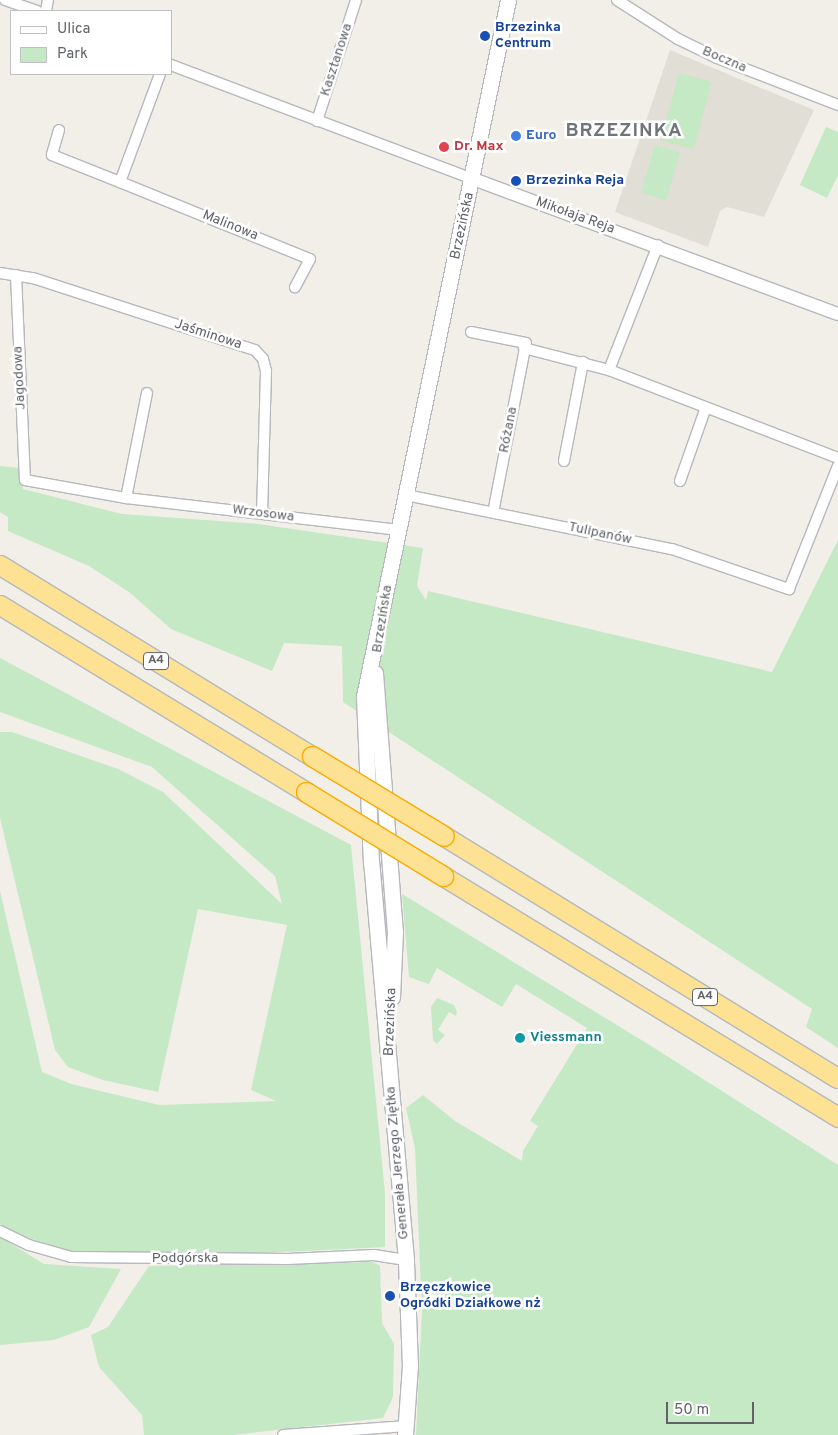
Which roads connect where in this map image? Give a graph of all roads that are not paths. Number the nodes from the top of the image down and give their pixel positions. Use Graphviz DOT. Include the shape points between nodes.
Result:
graph roads {
  1 [pos="5,0"];
  2 [pos="356,0"];
  3 [pos="508,0"];
  4 [pos="617,0"];
  5 [pos="34,10"];
  6 [pos="172,65"];
  7 [pos="160,75"];
  8 [pos="838,105"];
  9 [pos="317,121"];
  10 [pos="59,130"];
  11 [pos="473,178"];
  12 [pos="120,182"];
  13 [pos="658,245"];
  14 [pos="0,273"];
  15 [pos="16,275"];
  16 [pos="295,287"];
  17 [pos="838,314"];
  18 [pos="471,332"];
  19 [pos="525,345"];
  20 [pos="583,362"];
  21 [pos="609,370"];
  22 [pos="147,393"];
  23 [pos="706,407"];
  24 [pos="838,458"];
  25 [pos="564,461"];
  26 [pos="838,466"];
  27 [pos="25,480"];
  28 [pos="680,481"];
  29 [pos="406,495"];
  30 [pos="126,498"];
  31 [pos="493,512"];
  32 [pos="262,513"];
  33 [pos="399,530"];
  34 [pos="0,565"];
  35 [pos="0,605"];
  36 [pos="390,1066"];
  37 [pos="838,1078"];
  38 [pos="838,1118"];
  39 [pos="0,1231"];
  40 [pos="374,1255"];
  41 [pos="406,1260"];
  42 [pos="406,1431"];
  43 [pos="283,1435"];
  1 -- 5 [label="street"];
  2 -- 9 [label="street, Kasztanowa"];
  3 -- 11 [label="main road, Brzezińska"];
  4 -- 8 [label="street, Boczna" via="678,39 717,58"];
  6 -- 9 [label="street, Mikołaja Reja"];
  7 -- 12 [label="street"];
  9 -- 11 [label="street, Mikołaja Reja"];
  10 -- 12 [label="street, Malinowa" via="52,155"];
  11 -- 13 [label="street, Mikołaja Reja"];
  11 -- 29 [label="main road, Brzezińska"];
  12 -- 16 [label="street, Malinowa" via="310,259"];
  13 -- 17 [label="street, Mikołaja Reja"];
  13 -- 21 [label="street"];
  14 -- 15 [label="street, Jaśminowa"];
  15 -- 27 [label="street, Jagodowa"];
  15 -- 32 [label="street, Jaśminowa" via="255,350 263,359 266,371"];
  18 -- 19 [label="street"];
  19 -- 20 [label="street"];
  19 -- 31 [label="street, Różana"];
  20 -- 21 [label="street"];
  20 -- 25 [label="street"];
  21 -- 23 [label="street"];
  22 -- 30 [label="street"];
  23 -- 24 [label="street"];
  23 -- 28 [label="street"];
  26 -- 31 [label="street, Tulipanów" via="789,589 672,548"];
  27 -- 30 [label="street, Wrzosowa"];
  29 -- 31 [label="street, Tulipanów"];
  29 -- 33 [label="main road, Brzezińska"];
  30 -- 32 [label="street, Wrzosowa"];
  32 -- 33 [label="street, Wrzosowa"];
  33 -- 36 [label="main road, Brzezińska" via="376,640 374,680 395,931"];
  34 -- 37 [label="highway, A4, bridge"];
  35 -- 38 [label="highway, A4, bridge"];
  36 -- 41 [label="main road, Generała Jerzego Ziętka"];
  39 -- 40 [label="street, Podgórska" via="30,1245 71,1257 288,1259"];
  40 -- 41 [label="street, Generała Jerzego Ziętka"];
  41 -- 42 [label="main road, Generała Jerzego Ziętka" via="410,1366"];
  42 -- 43 [label="street"];
}
